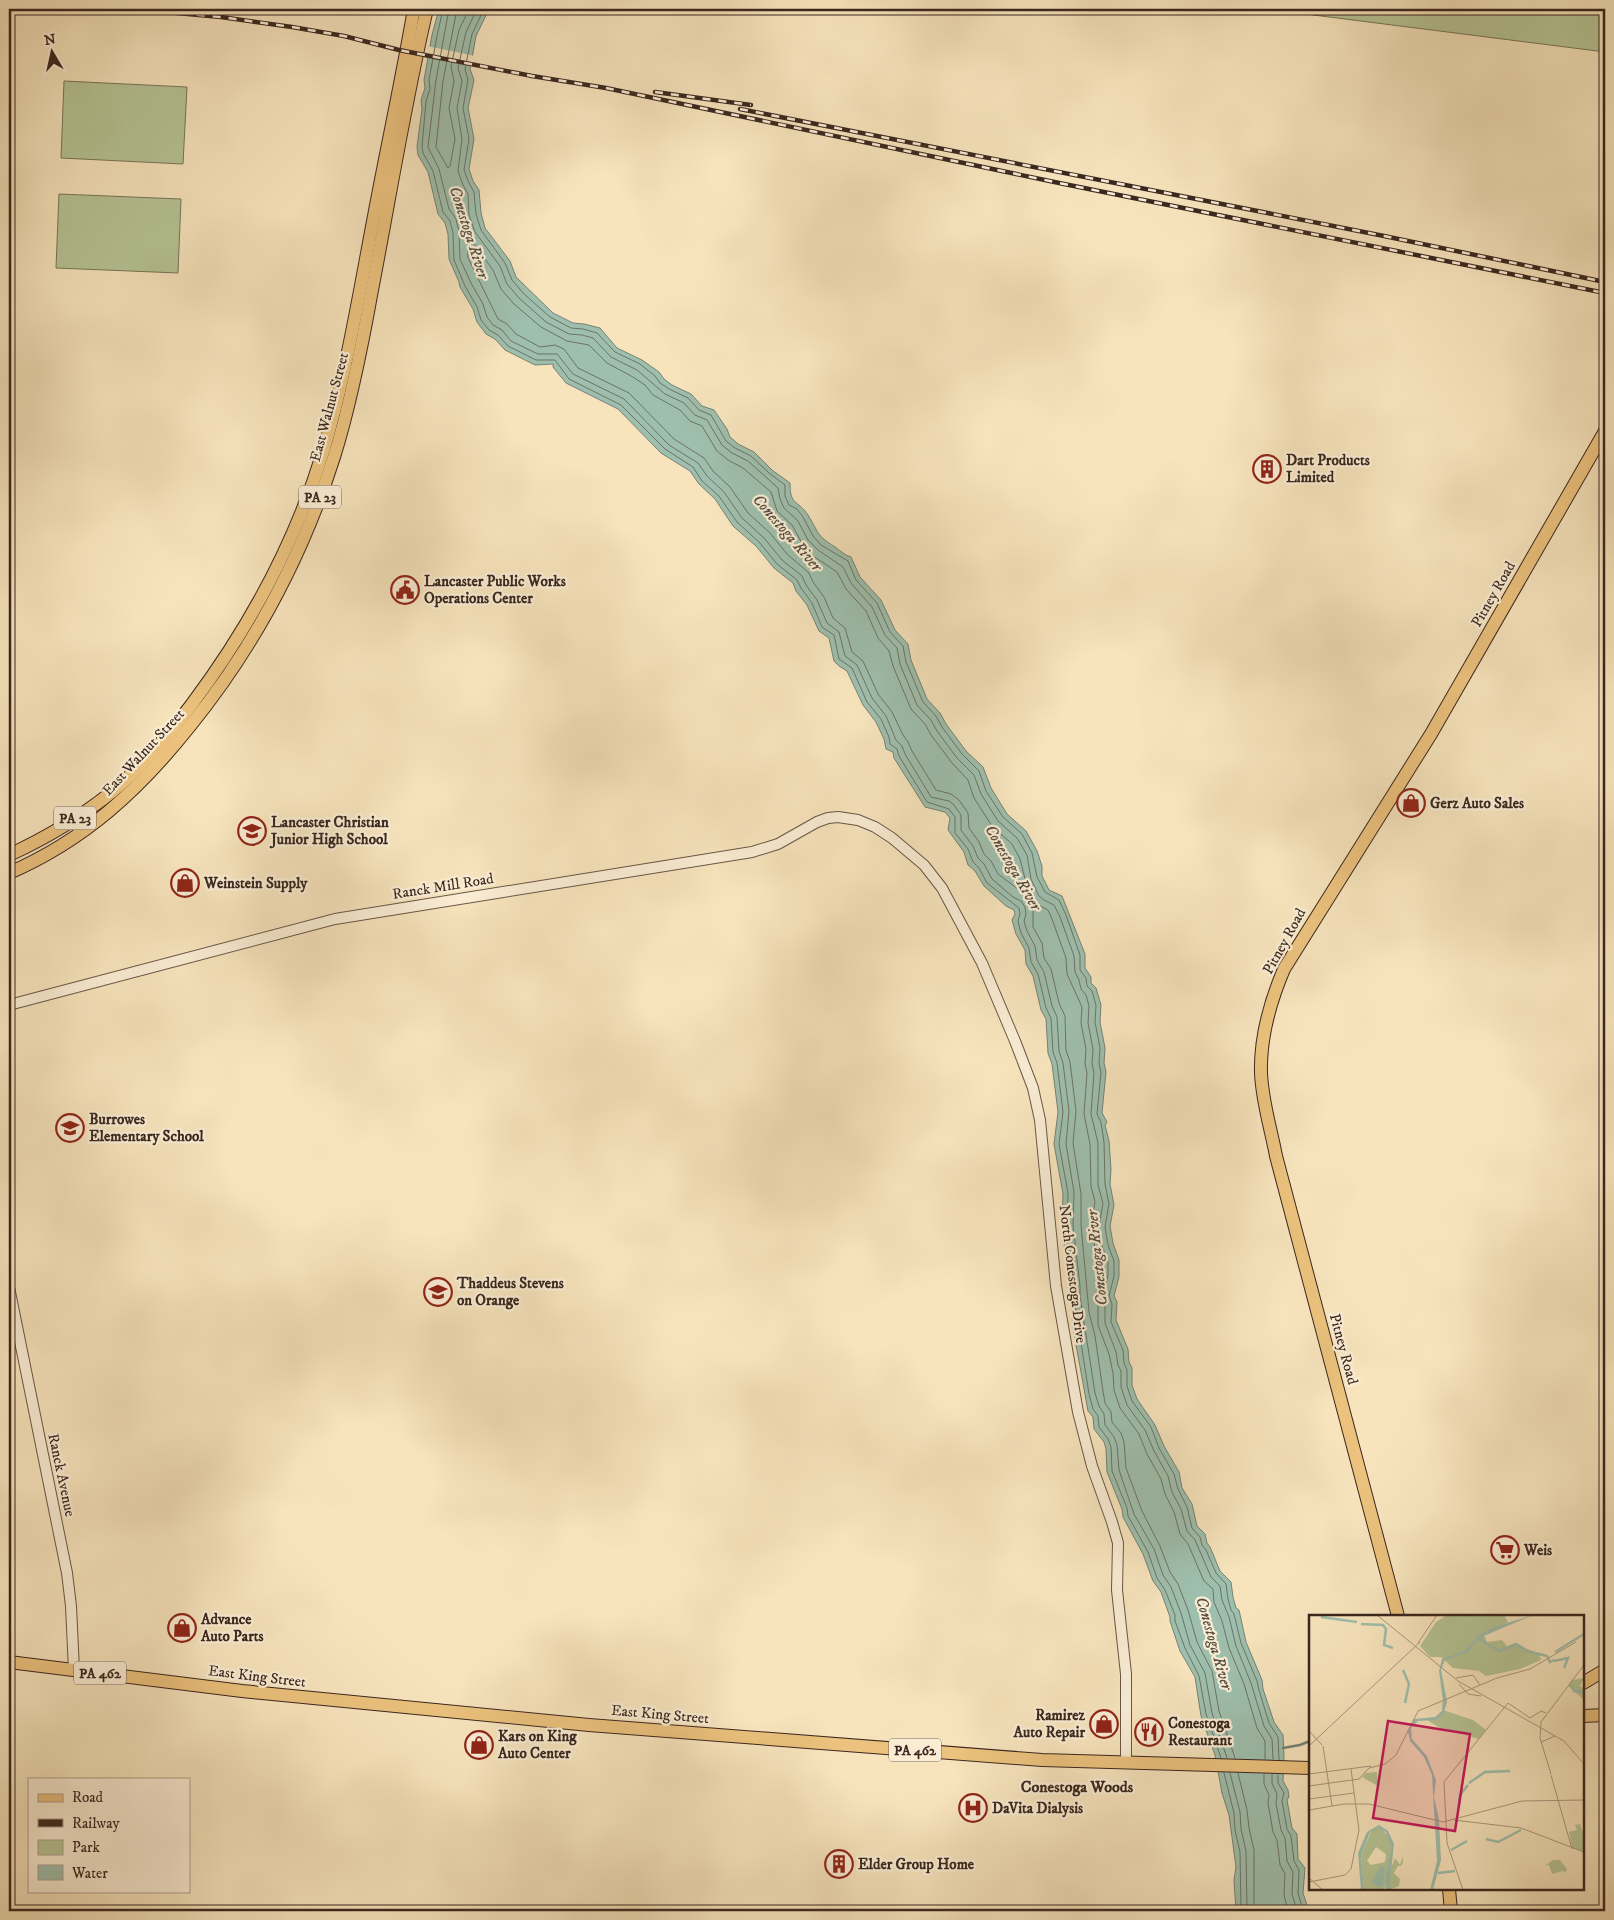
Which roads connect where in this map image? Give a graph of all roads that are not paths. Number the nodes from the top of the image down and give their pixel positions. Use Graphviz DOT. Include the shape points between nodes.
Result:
graph roads {
  1 [pos="414,9"];
  2 [pos="427,9"];
  3 [pos="1605,431"];
  4 [pos="881,830"];
  5 [pos="9,855"];
  6 [pos="9,874"];
  7 [pos="9,1005"];
  8 [pos="9,1287"];
  9 [pos="1398,1615"];
  10 [pos="9,1662"];
  11 [pos="74,1670"];
  12 [pos="1605,1670"];
  13 [pos="1584,1682"];
  14 [pos="1605,1715"];
  15 [pos="1584,1716"];
  16 [pos="1126,1763"];
  17 [pos="1309,1768"];
  18 [pos="1449,1890"];
  19 [pos="1452,1911"];
  1 -- 5 [label="main road, East Walnut Street / PA 23" via="340,390 312,484 273,575 241,632 204,687 138,769 83,813"];
  2 -- 6 [label="main road, East Walnut Street / PA 23" via="352,393 323,488 284,580 252,638 214,694 146,777 81,834"];
  3 -- 9 [label="main road, Pitney Road" via="1431,734 1289,962 1276,988 1264,1032 1262,1083 1276,1156"];
  4 -- 7 [label="street, Ranck Mill Road" via="850,818 828,818 778,844 752,852 335,919"];
  4 -- 16 [label="street, North Conestoga Drive" via="924,865 946,894 996,994 1033,1088 1043,1137 1056,1286 1078,1412 1118,1543 1117,1590 1126,1674"];
  8 -- 11 [label="street, Ranck Avenue" via="67,1573"];
  10 -- 11 [label="main road, East King Street / PA 462"];
  11 -- 16 [label="main road, East King Street / PA 462" via="242,1691 589,1725 1042,1760"];
  12 -- 13 [label="main road"];
  14 -- 15 [label="main road"];
  16 -- 17 [label="main road, East King Street / PA 462"];
  18 -- 19 [label="main road"];
}
